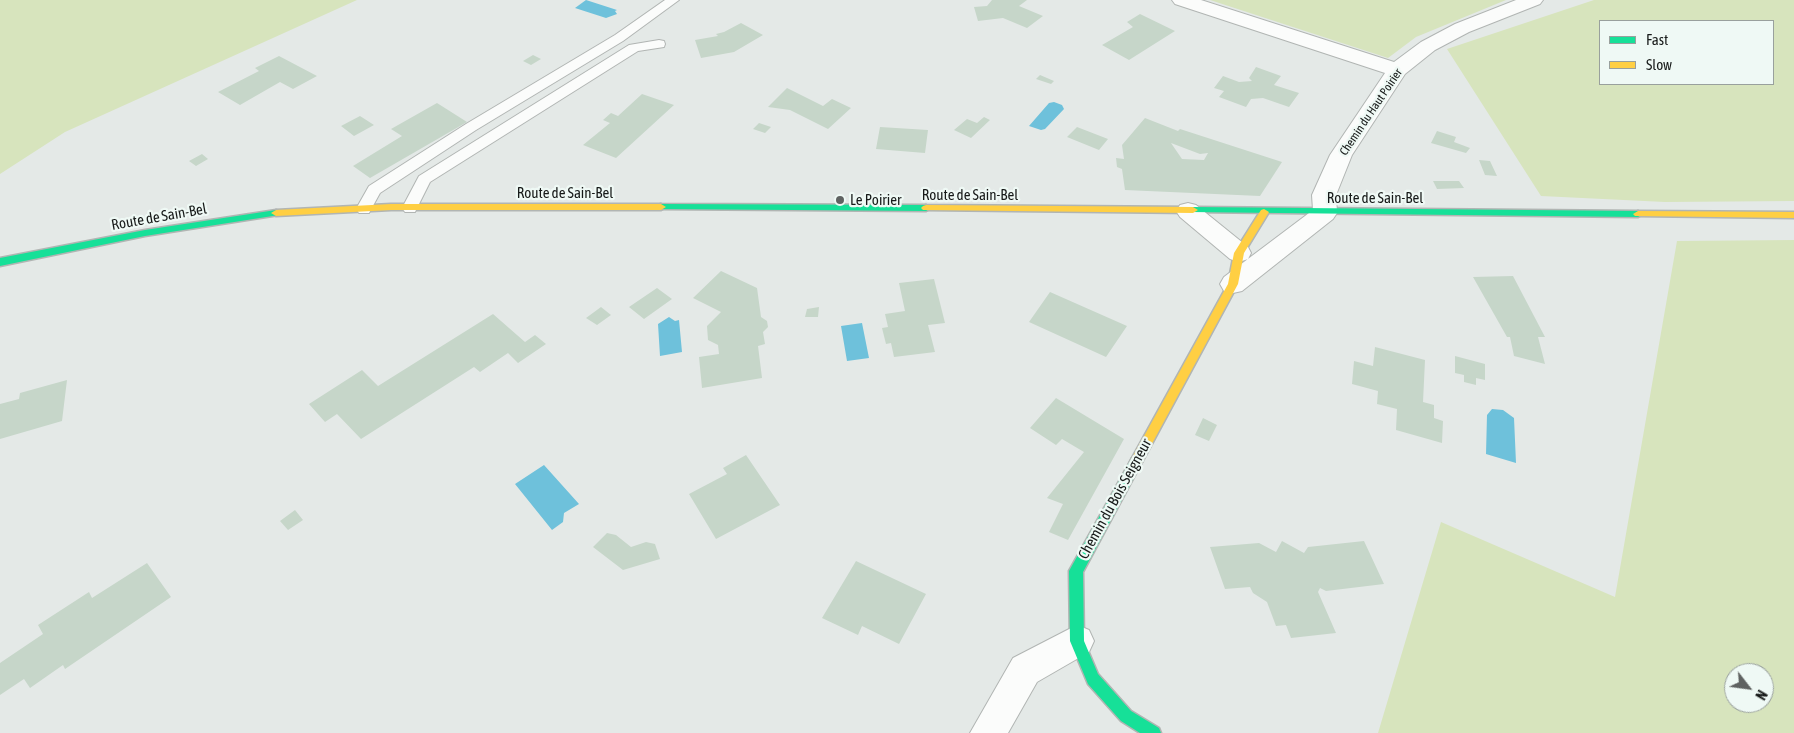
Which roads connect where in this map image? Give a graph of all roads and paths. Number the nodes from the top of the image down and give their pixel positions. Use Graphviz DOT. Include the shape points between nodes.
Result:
graph roads {
  1 [pos="673,0"];
  2 [pos="1182,0"];
  3 [pos="1534,0"];
  4 [pos="659,44"];
  5 [pos="1397,70"];
  6 [pos="410,208"];
  7 [pos="364,209"];
  8 [pos="1188,211"];
  9 [pos="1264,212"];
  10 [pos="1325,212"];
  11 [pos="1794,215"];
  12 [pos="1239,253"];
  13 [pos="0,262"];
  14 [pos="1233,284"];
  15 [pos="1077,641"];
  16 [pos="988,733"];
  17 [pos="1154,733"];
  1 -- 7 [label="lane" via="619,38 374,190"];
  2 -- 5 [label="street"];
  3 -- 5 [label="street, Chemin du Haut Poirier" via="1462,28 1428,46"];
  4 -- 6 [label="lane" via="634,48 424,180"];
  5 -- 10 [label="street, Chemin du Haut Poirier" via="1342,155 1324,195"];
  6 -- 7 [label="main road, Route de Sain-Bel"];
  6 -- 8 [label="main road, Route de Sain-Bel"];
  7 -- 13 [label="main road, Route de Sain-Bel" via="269,214 146,233"];
  8 -- 9 [label="main road, Route de Sain-Bel"];
  8 -- 12 [label="street"];
  9 -- 10 [label="main road, Route de Sain-Bel"];
  9 -- 12 [label="main road, Chemin du Bois Seigneur"];
  10 -- 11 [label="main road, Route de Sain-Bel"];
  10 -- 14 [label="street, Chemin du Bois Seigneur"];
  12 -- 14 [label="main road, Chemin du Bois Seigneur"];
  14 -- 15 [label="main road, Chemin du Bois Seigneur" via="1076,570"];
  15 -- 16 [label="street" via="1025,670"];
  15 -- 17 [label="main road, Chemin du Bois Seigneur" via="1093,679 1126,716"];
}
